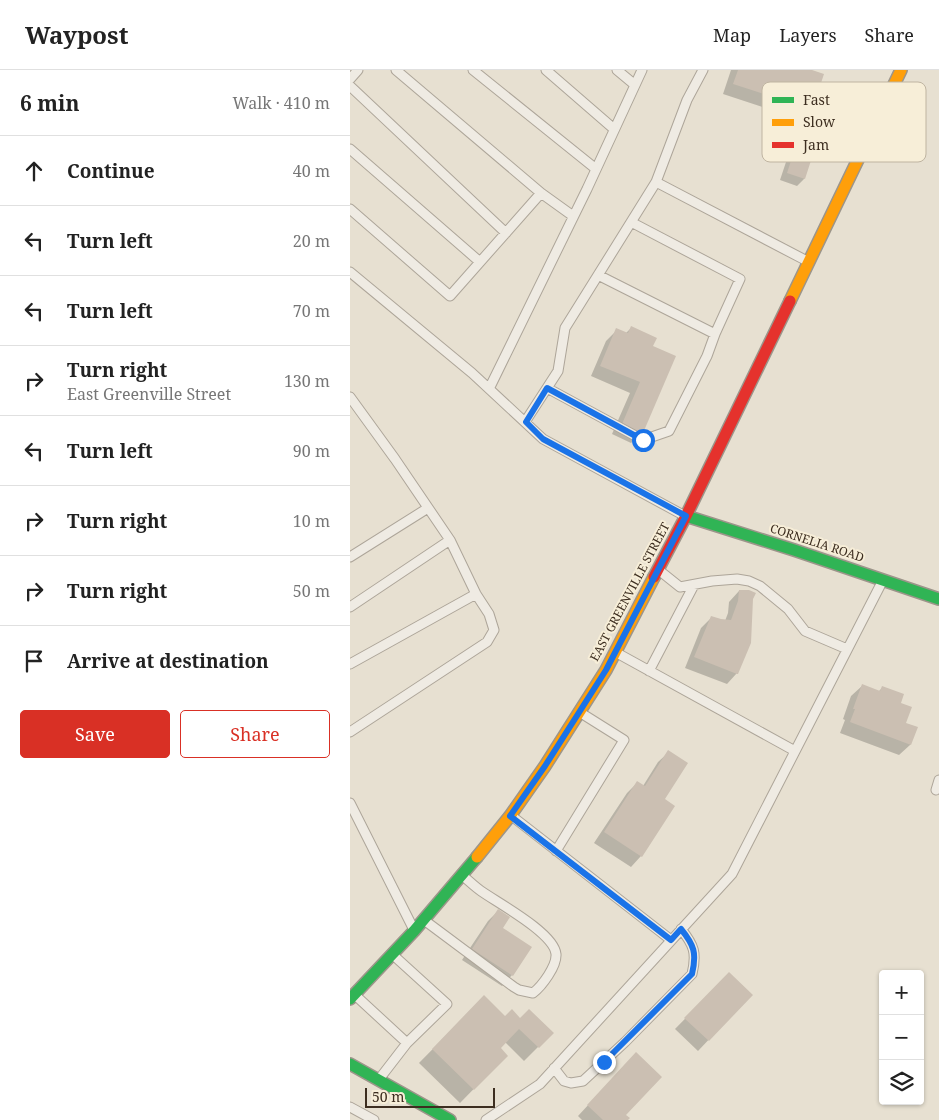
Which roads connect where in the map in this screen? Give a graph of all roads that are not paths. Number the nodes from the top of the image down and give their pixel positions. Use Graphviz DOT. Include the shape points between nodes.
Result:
graph roads {
  1 [pos="358,70"];
  2 [pos="396,70"];
  3 [pos="473,70"];
  4 [pos="546,70"];
  5 [pos="617,70"];
  6 [pos="642,70"];
  7 [pos="703,70"];
  8 [pos="901,70"];
  9 [pos="350,79"];
  10 [pos="895,82"];
  11 [pos="635,85"];
  12 [pos="350,86"];
  13 [pos="614,129"];
  14 [pos="350,149"];
  15 [pos="856,162"];
  16 [pos="596,168"];
  17 [pos="656,182"];
  18 [pos="541,194"];
  19 [pos="350,209"];
  20 [pos="573,216"];
  21 [pos="631,222"];
  22 [pos="506,233"];
  23 [pos="480,262"];
  24 [pos="808,262"];
  25 [pos="350,272"];
  26 [pos="598,275"];
  27 [pos="715,334"];
  28 [pos="547,388"];
  29 [pos="489,389"];
  30 [pos="350,397"];
  31 [pos="526,422"];
  32 [pos="428,508"];
  33 [pos="686,516"];
  34 [pos="450,540"];
  35 [pos="350,557"];
  36 [pos="658,570"];
  37 [pos="883,579"];
  38 [pos="694,585"];
  39 [pos="476,594"];
  40 [pos="939,599"];
  41 [pos="350,607"];
  42 [pos="848,649"];
  43 [pos="615,652"];
  44 [pos="350,664"];
  45 [pos="649,671"];
  46 [pos="579,711"];
  47 [pos="350,732"];
  48 [pos="795,751"];
  49 [pos="939,780"];
  50 [pos="936,790"];
  51 [pos="350,803"];
  52 [pos="510,816"];
  53 [pos="556,851"];
  54 [pos="462,875"];
  55 [pos="424,920"];
  56 [pos="681,929"];
  57 [pos="414,931"];
  58 [pos="671,940"];
  59 [pos="392,954"];
  60 [pos="352,997"];
  61 [pos="406,1043"];
  62 [pos="350,1064"];
  63 [pos="554,1068"];
  64 [pos="378,1080"];
  65 [pos="350,1107"];
  66 [pos="374,1120"];
  67 [pos="450,1120"];
  68 [pos="486,1120"];
  1 -- 9 [label="lane"];
  2 -- 18 [label="lane"];
  3 -- 16 [label="lane"];
  4 -- 13 [label="lane"];
  5 -- 11 [label="lane"];
  6 -- 11 [label="lane"];
  7 -- 17 [label="lane" via="687,100"];
  8 -- 10 [label="main road, EAST GREENVILLE STREET"];
  11 -- 13 [label="lane"];
  12 -- 22 [label="lane"];
  13 -- 16 [label="lane"];
  14 -- 23 [label="lane"];
  15 -- 24 [label="main road, EAST GREENVILLE STREET"];
  16 -- 20 [label="lane"];
  17 -- 21 [label="lane"];
  17 -- 24 [label="lane"];
  18 -- 20 [label="lane"];
  18 -- 22 [label="lane"];
  19 -- 23 [label="lane" via="450,296"];
  20 -- 29 [label="lane"];
  21 -- 26 [label="lane"];
  21 -- 27 [label="lane" via="740,279"];
  22 -- 23 [label="lane"];
  24 -- 33 [label="main road, EAST GREENVILLE STREET"];
  25 -- 29 [label="lane"];
  26 -- 27 [label="lane"];
  26 -- 28 [label="lane" via="565,328 558,371"];
  27 -- 28 [label="lane" via="708,356 669,431 643,440"];
  28 -- 31 [label="lane"];
  29 -- 31 [label="lane"];
  30 -- 32 [label="lane"];
  31 -- 33 [label="lane" via="543,439"];
  32 -- 34 [label="lane"];
  32 -- 35 [label="lane"];
  33 -- 36 [label="main road, EAST GREENVILLE STREET"];
  33 -- 37 [label="main road, CORNELIA ROAD"];
  34 -- 39 [label="lane"];
  34 -- 41 [label="lane"];
  36 -- 38 [label="lane" via="680,587"];
  36 -- 43 [label="main road, EAST GREENVILLE STREET"];
  37 -- 40 [label="main road, CORNELIA ROAD"];
  37 -- 42 [label="lane"];
  38 -- 42 [label="lane" via="737,579 749,581 788,609 805,631"];
  38 -- 45 [label="lane"];
  39 -- 44 [label="lane"];
  39 -- 47 [label="lane" via="489,614 494,630 487,642"];
  42 -- 48 [label="lane"];
  43 -- 45 [label="lane"];
  43 -- 46 [label="main road, EAST GREENVILLE STREET"];
  45 -- 48 [label="lane"];
  46 -- 52 [label="main road, EAST GREENVILLE STREET"];
  46 -- 53 [label="lane" via="624,740"];
  48 -- 56 [label="lane" via="732,874"];
  49 -- 50 [label="lane"];
  51 -- 57 [label="lane"];
  52 -- 53 [label="lane"];
  52 -- 54 [label="main road, EAST GREENVILLE STREET"];
  53 -- 58 [label="lane"];
  54 -- 55 [label="main road, EAST GREENVILLE STREET"];
  54 -- 55 [label="lane" via="550,941 556,953 555,964 538,989 533,993 514,987"];
  55 -- 57 [label="main road, EAST GREENVILLE STREET"];
  56 -- 58 [label="lane"];
  56 -- 63 [label="lane" via="691,943 696,959 692,974 584,1081 564,1081"];
  57 -- 59 [label="main road, EAST GREENVILLE STREET"];
  58 -- 63 [label="lane"];
  59 -- 60 [label="main road, EAST GREENVILLE STREET"];
  59 -- 61 [label="lane" via="447,1004"];
  60 -- 61 [label="lane"];
  61 -- 64 [label="lane"];
  62 -- 64 [label="main road"];
  63 -- 68 [label="lane" via="540,1084"];
  64 -- 67 [label="main road"];
  65 -- 66 [label="lane"];
}
